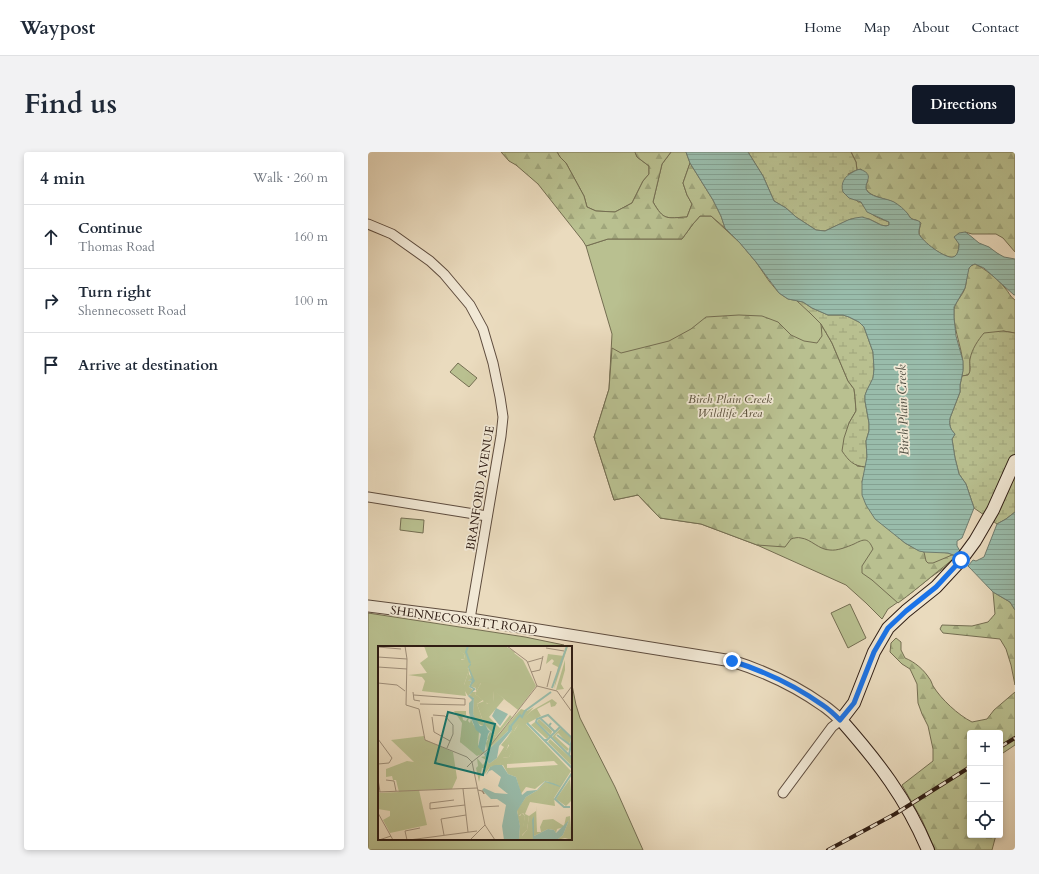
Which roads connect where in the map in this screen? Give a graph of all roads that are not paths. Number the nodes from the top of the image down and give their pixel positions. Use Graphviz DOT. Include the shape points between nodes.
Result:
graph roads {
  1 [pos="368,224"];
  2 [pos="1015,461"];
  3 [pos="368,497"];
  4 [pos="487,516"];
  5 [pos="368,606"];
  6 [pos="470,619"];
  7 [pos="840,720"];
  8 [pos="783,793"];
  9 [pos="928,850"];
  1 -- 4 [label="street, BRANFORD AVENUE" via="392,234 439,269 470,305 483,329 493,363 503,417"];
  2 -- 7 [label="main road" via="993,510 963,557 936,587 888,628 874,652 854,703"];
  3 -- 4 [label="street"];
  4 -- 6 [label="street, BRANFORD AVENUE"];
  5 -- 6 [label="street, SHENNECOSSETT ROAD"];
  6 -- 7 [label="street, SHENNECOSSETT ROAD" via="732,661 800,691 825,706"];
  7 -- 8 [label="street"];
  7 -- 9 [label="main road, SHENNECOSSETT ROAD" via="891,782 911,814"];
}
